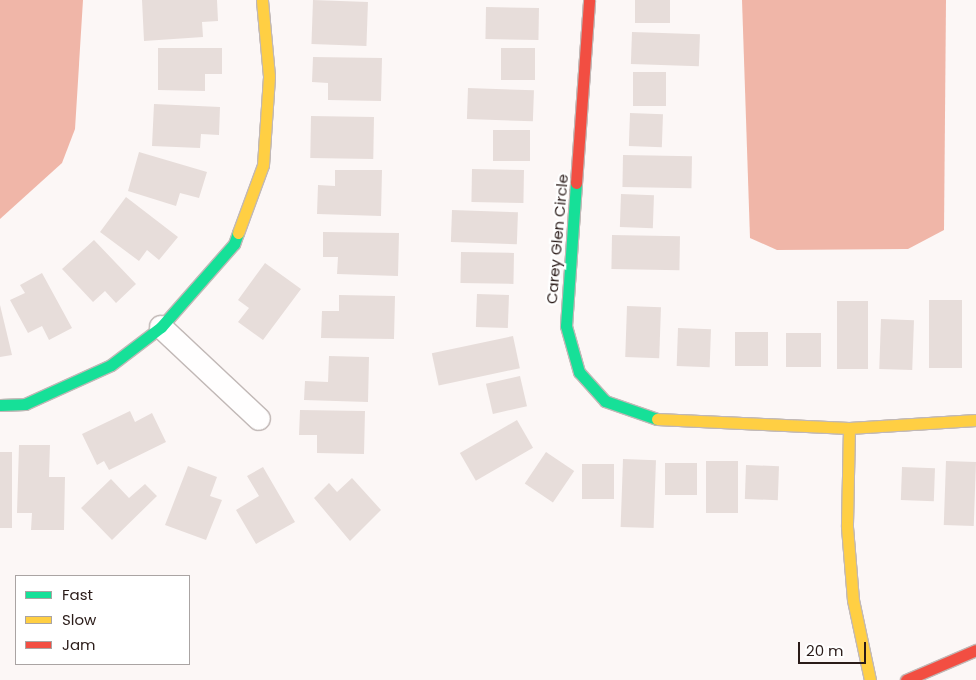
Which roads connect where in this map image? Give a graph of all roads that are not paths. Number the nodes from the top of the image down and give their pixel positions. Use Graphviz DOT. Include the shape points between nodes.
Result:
graph roads {
  1 [pos="262,0"];
  2 [pos="589,0"];
  3 [pos="161,327"];
  4 [pos="0,405"];
  5 [pos="259,419"];
  6 [pos="976,420"];
  7 [pos="849,428"];
  8 [pos="976,650"];
  9 [pos="870,680"];
  10 [pos="906,680"];
  1 -- 3 [label="street" via="269,76 263,165 234,244"];
  2 -- 7 [label="street, Carey Glen Circle" via="584,117 567,268 566,326 579,372 605,401 647,418"];
  3 -- 4 [label="street" via="111,364 25,404"];
  3 -- 5 [label="street"];
  6 -- 7 [label="street, Carey Glen Circle"];
  7 -- 9 [label="street" via="847,526 853,600"];
  8 -- 10 [label="street"];
}
